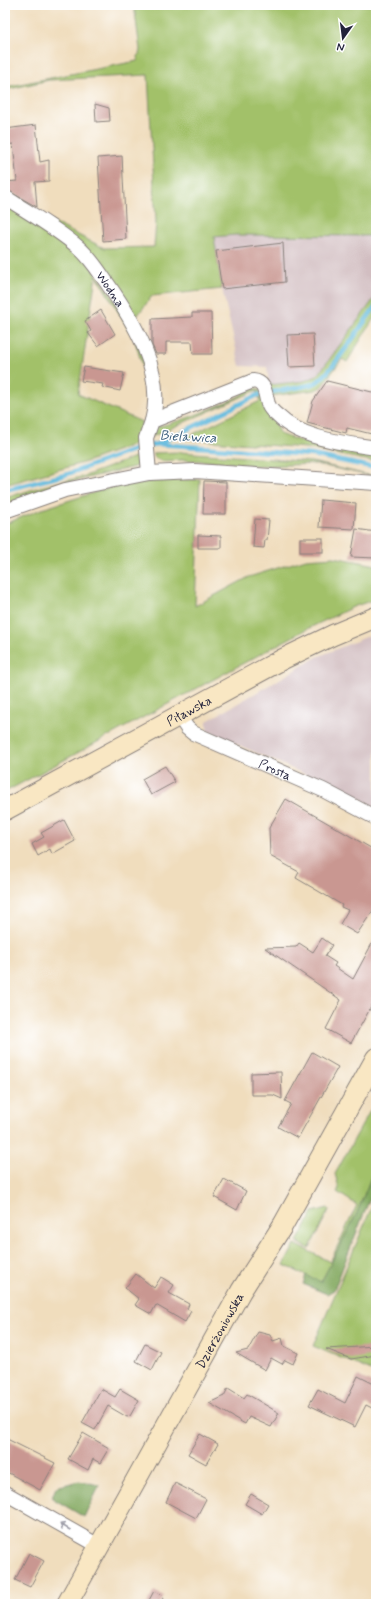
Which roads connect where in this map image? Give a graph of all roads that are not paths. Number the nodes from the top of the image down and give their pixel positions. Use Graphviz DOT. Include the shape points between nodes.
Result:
graph roads {
  1 [pos="5,197"];
  2 [pos="152,420"];
  3 [pos="376,448"];
  4 [pos="149,473"];
  5 [pos="376,483"];
  6 [pos="5,511"];
  7 [pos="376,617"];
  8 [pos="179,716"];
  9 [pos="5,810"];
  10 [pos="376,818"];
  11 [pos="376,1058"];
  12 [pos="5,1493"];
  13 [pos="99,1546"];
  14 [pos="66,1604"];
  1 -- 2 [label="street, Wodna" via="78,248 96,267 135,324 146,353 155,392"];
  2 -- 3 [label="street" via="252,382 258,382 270,408 299,432"];
  2 -- 4 [label="street, Wodna" via="146,439"];
  4 -- 5 [label="street" via="195,471"];
  4 -- 6 [label="street" via="66,490"];
  7 -- 8 [label="main road, Piławska" via="283,659"];
  8 -- 9 [label="main road, Piławska"];
  8 -- 10 [label="street, Prosta" via="186,728 193,733 323,790"];
  11 -- 13 [label="main road, Dzierżoniowska" via="283,1225 240,1291"];
  13 -- 12 [label="street, one-way"];
  13 -- 14 [label="main road, Dzierżoniowska"];
}
